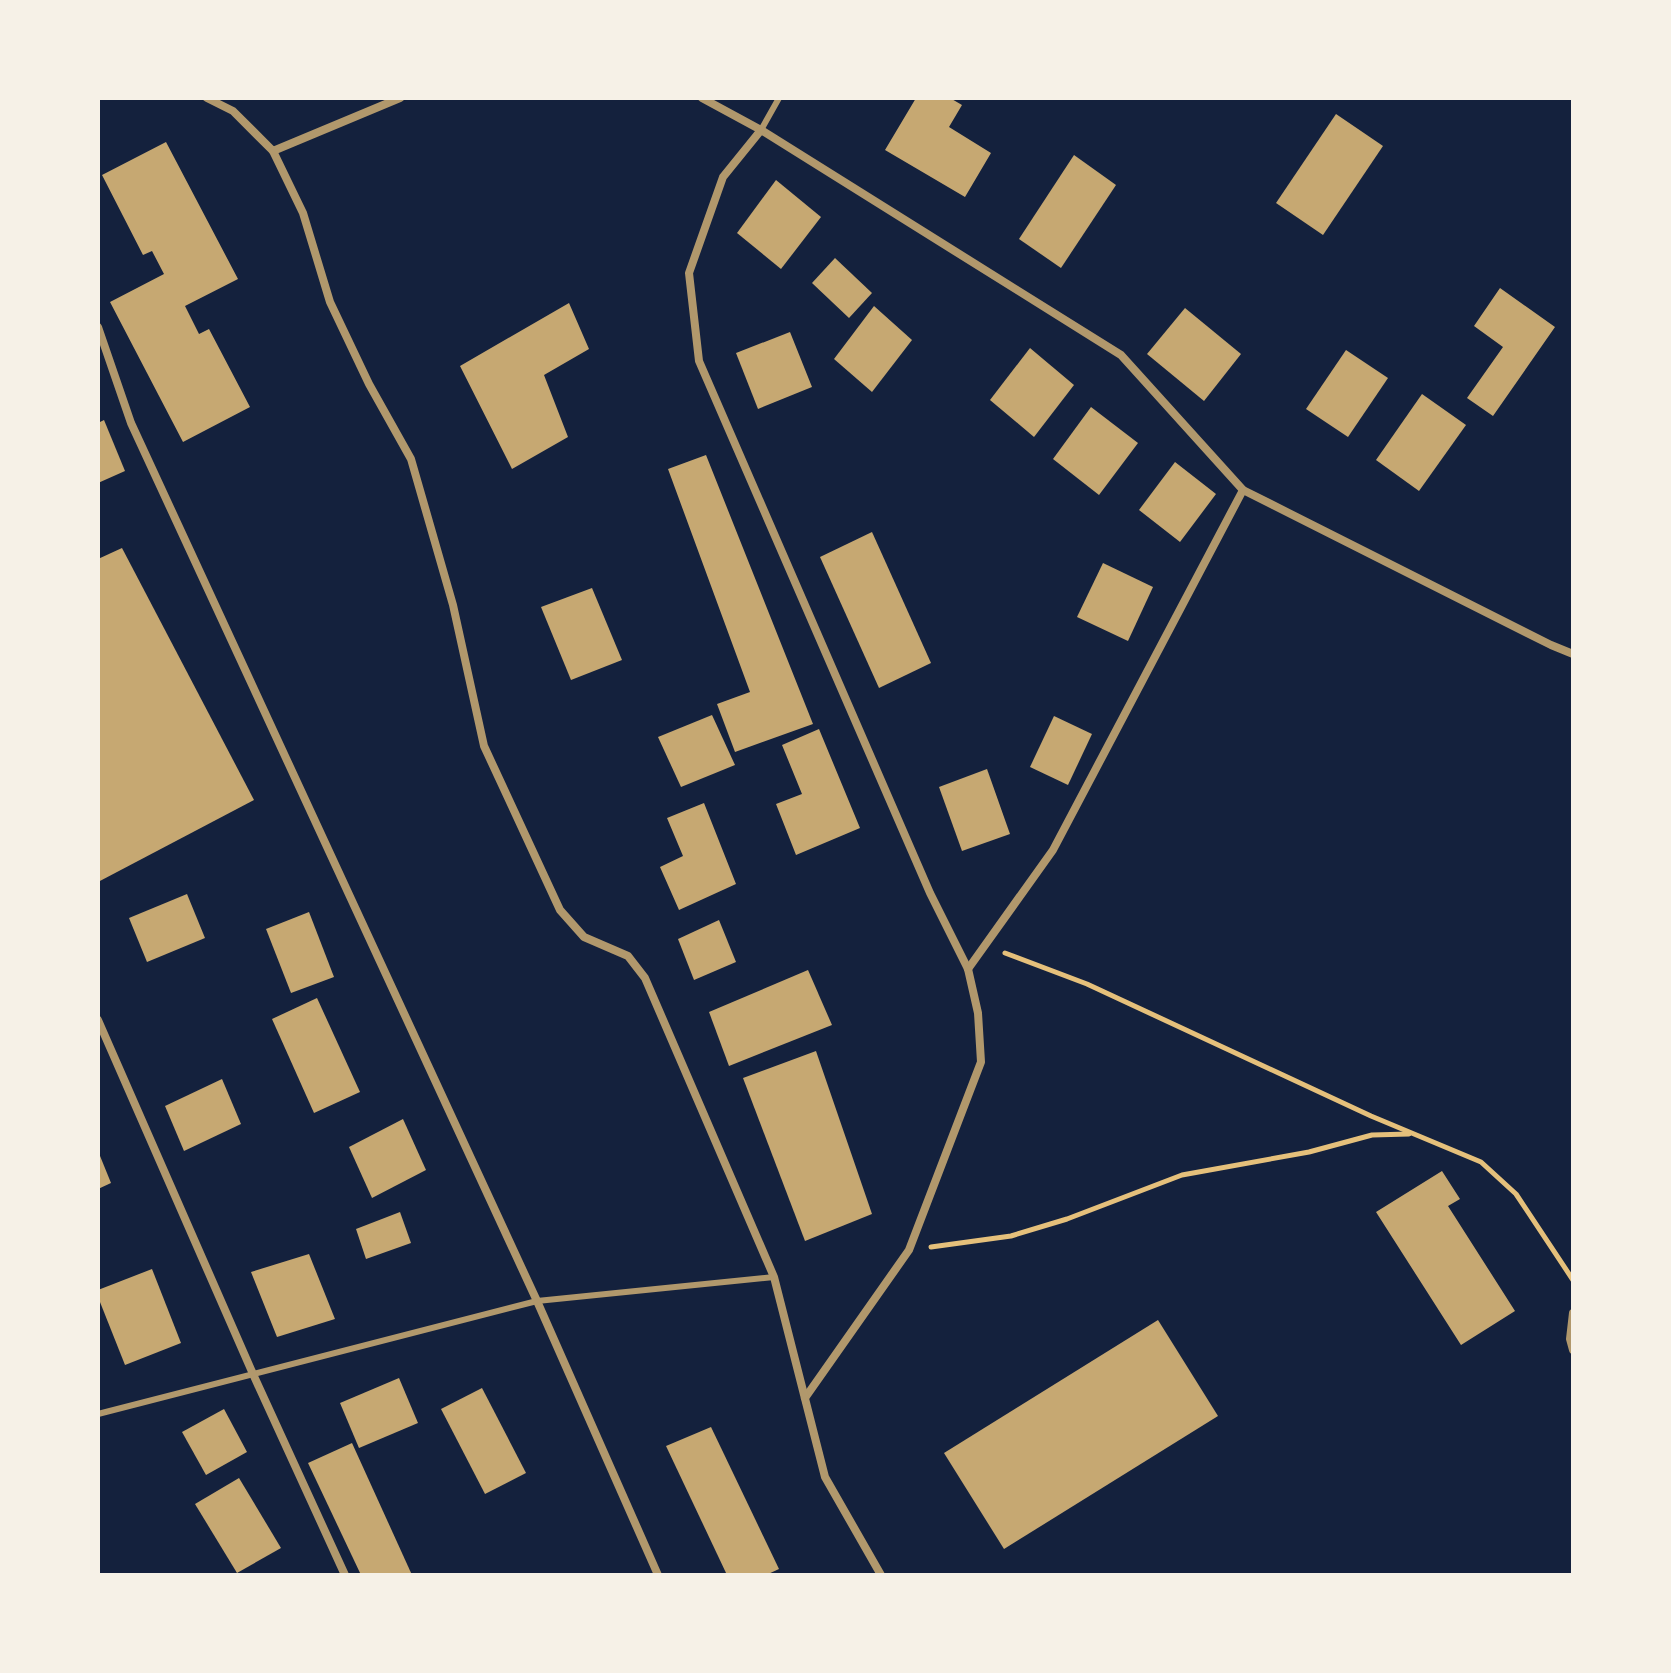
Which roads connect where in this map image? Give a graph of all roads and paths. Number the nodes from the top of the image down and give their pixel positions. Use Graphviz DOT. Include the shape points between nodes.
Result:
graph roads {
  1 [pos="207,98"];
  2 [pos="400,98"];
  3 [pos="702,98"];
  4 [pos="779,98"];
  5 [pos="761,130"];
  6 [pos="273,151"];
  7 [pos="98,327"];
  8 [pos="1243,490"];
  9 [pos="1573,654"];
  10 [pos="984,945"];
  11 [pos="968,969"];
  12 [pos="98,1020"];
  13 [pos="1414,1134"];
  14 [pos="909,1250"];
  15 [pos="774,1277"];
  16 [pos="1573,1280"];
  17 [pos="537,1301"];
  18 [pos="1573,1313"];
  19 [pos="1573,1350"];
  20 [pos="253,1374"];
  21 [pos="805,1398"];
  22 [pos="98,1414"];
  23 [pos="345,1575"];
  24 [pos="658,1575"];
  25 [pos="881,1575"];
  1 -- 6 [label="street" via="233,111"];
  2 -- 6 [label="street"];
  3 -- 5 [label="street"];
  4 -- 5 [label="lane"];
  5 -- 8 [label="street" via="1121,355"];
  5 -- 11 [label="street" via="723,177 689,273 699,361 930,893"];
  6 -- 15 [label="street" via="303,213 330,302 411,459 453,605 484,746 560,910 584,937 628,956 645,978"];
  7 -- 17 [label="street" via="131,423"];
  8 -- 9 [label="street"];
  8 -- 10 [label="street" via="1053,850"];
  10 -- 11 [label="street"];
  10 -- 13 [label="path" via="1087,984"];
  11 -- 14 [label="street" via="981,1062"];
  12 -- 20 [label="street"];
  13 -- 14 [label="path" via="1372,1135 1182,1175 1011,1236"];
  13 -- 16 [label="path" via="1481,1162 1516,1194"];
  14 -- 21 [label="street"];
  15 -- 17 [label="lane"];
  15 -- 21 [label="street"];
  17 -- 20 [label="lane"];
  17 -- 24 [label="street"];
  18 -- 19 [label="street"];
  20 -- 22 [label="lane"];
  20 -- 23 [label="street"];
  21 -- 25 [label="street" via="825,1477"];
}
